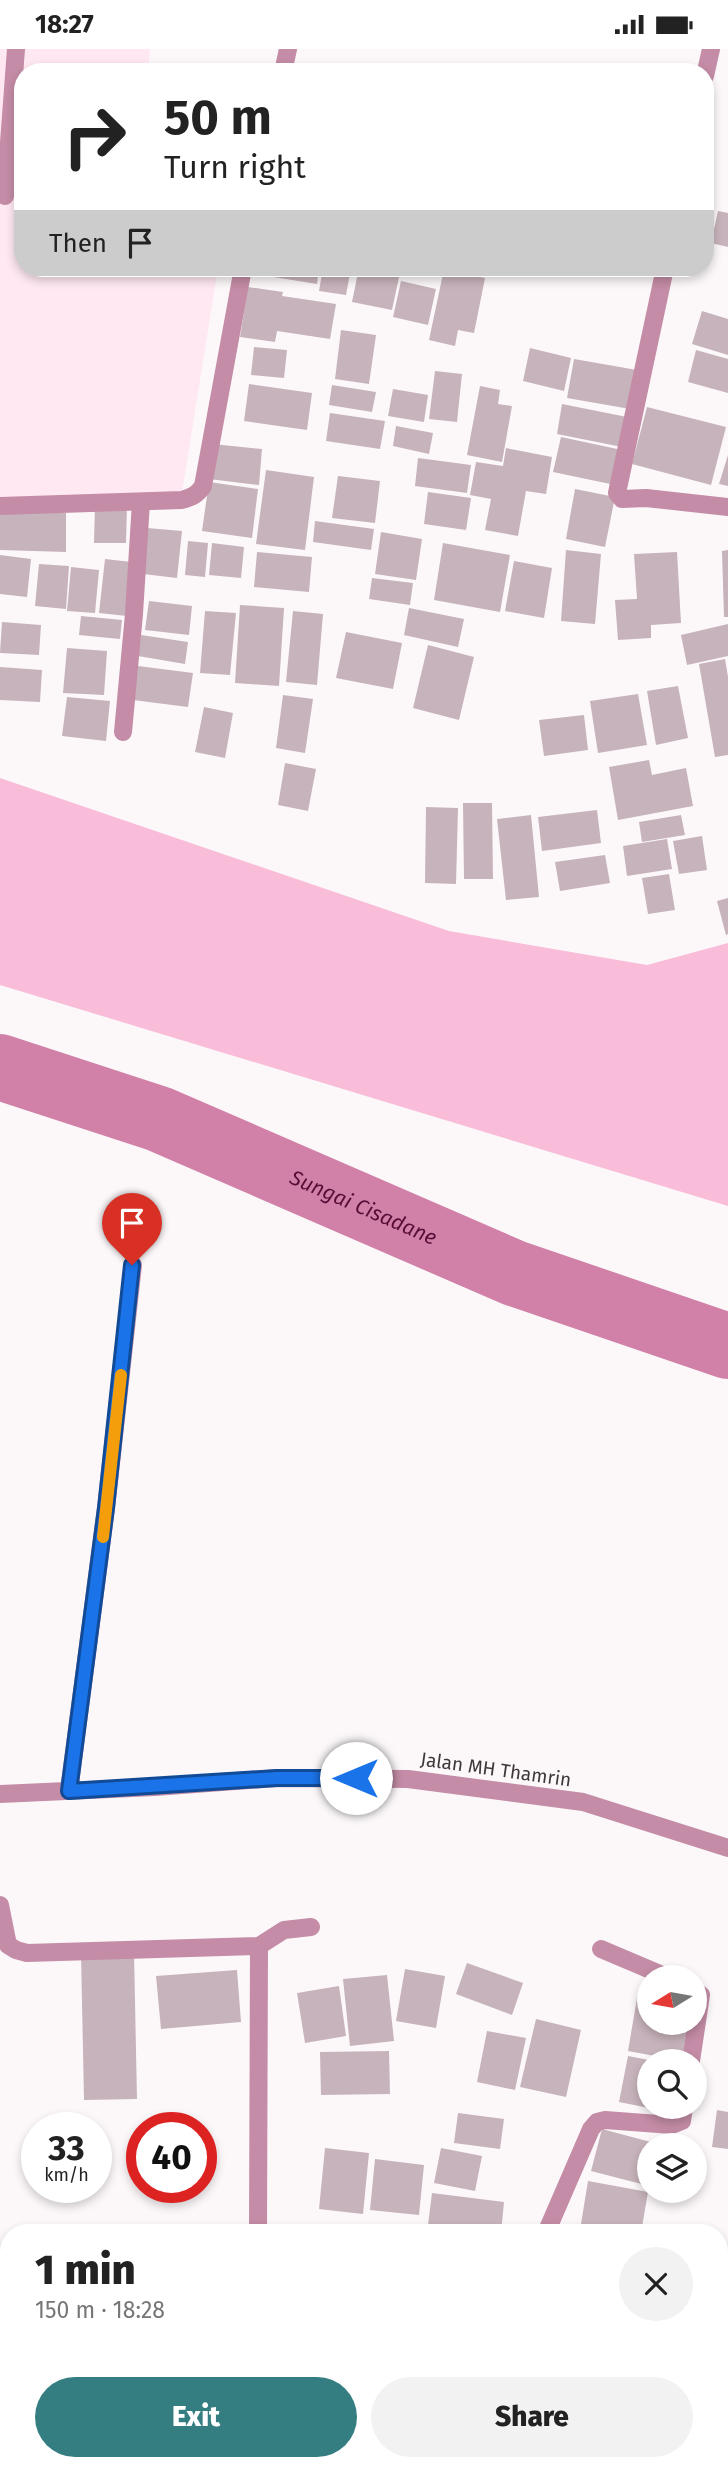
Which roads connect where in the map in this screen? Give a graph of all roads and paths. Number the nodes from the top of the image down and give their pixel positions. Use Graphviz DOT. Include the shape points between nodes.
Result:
graph roads {
  1 [pos="14,76"];
  2 [pos="5,196"];
  3 [pos="241,277"];
  4 [pos="663,277"];
  5 [pos="141,502"];
  6 [pos="0,506"];
  7 [pos="728,507"];
  8 [pos="123,731"];
  9 [pos="132,1265"];
  10 [pos="69,1791"];
  11 [pos="0,1794"];
  12 [pos="728,1848"];
  13 [pos="0,1905"];
  14 [pos="311,1927"];
  15 [pos="258,1945"];
  16 [pos="601,1949"];
  17 [pos="639,1965"];
  18 [pos="682,2119"];
  19 [pos="258,2224"];
  20 [pos="550,2224"];
  1 -- 2 [label="street"];
  3 -- 5 [label="street" via="203,486 182,501"];
  4 -- 7 [label="street" via="617,493 622,499"];
  5 -- 6 [label="street"];
  5 -- 8 [label="street"];
  9 -- 10 [label="street"];
  10 -- 11 [label="street, Jalan MH Thamrin"];
  10 -- 12 [label="street, Jalan MH Thamrin" via="277,1778 408,1779 583,1802"];
  13 -- 15 [label="street" via="8,1945 27,1953"];
  14 -- 15 [label="street" via="284,1930"];
  15 -- 19 [label="street"];
  16 -- 17 [label="street"];
  18 -- 20 [label="street" via="672,2125 597,2122"];
}
